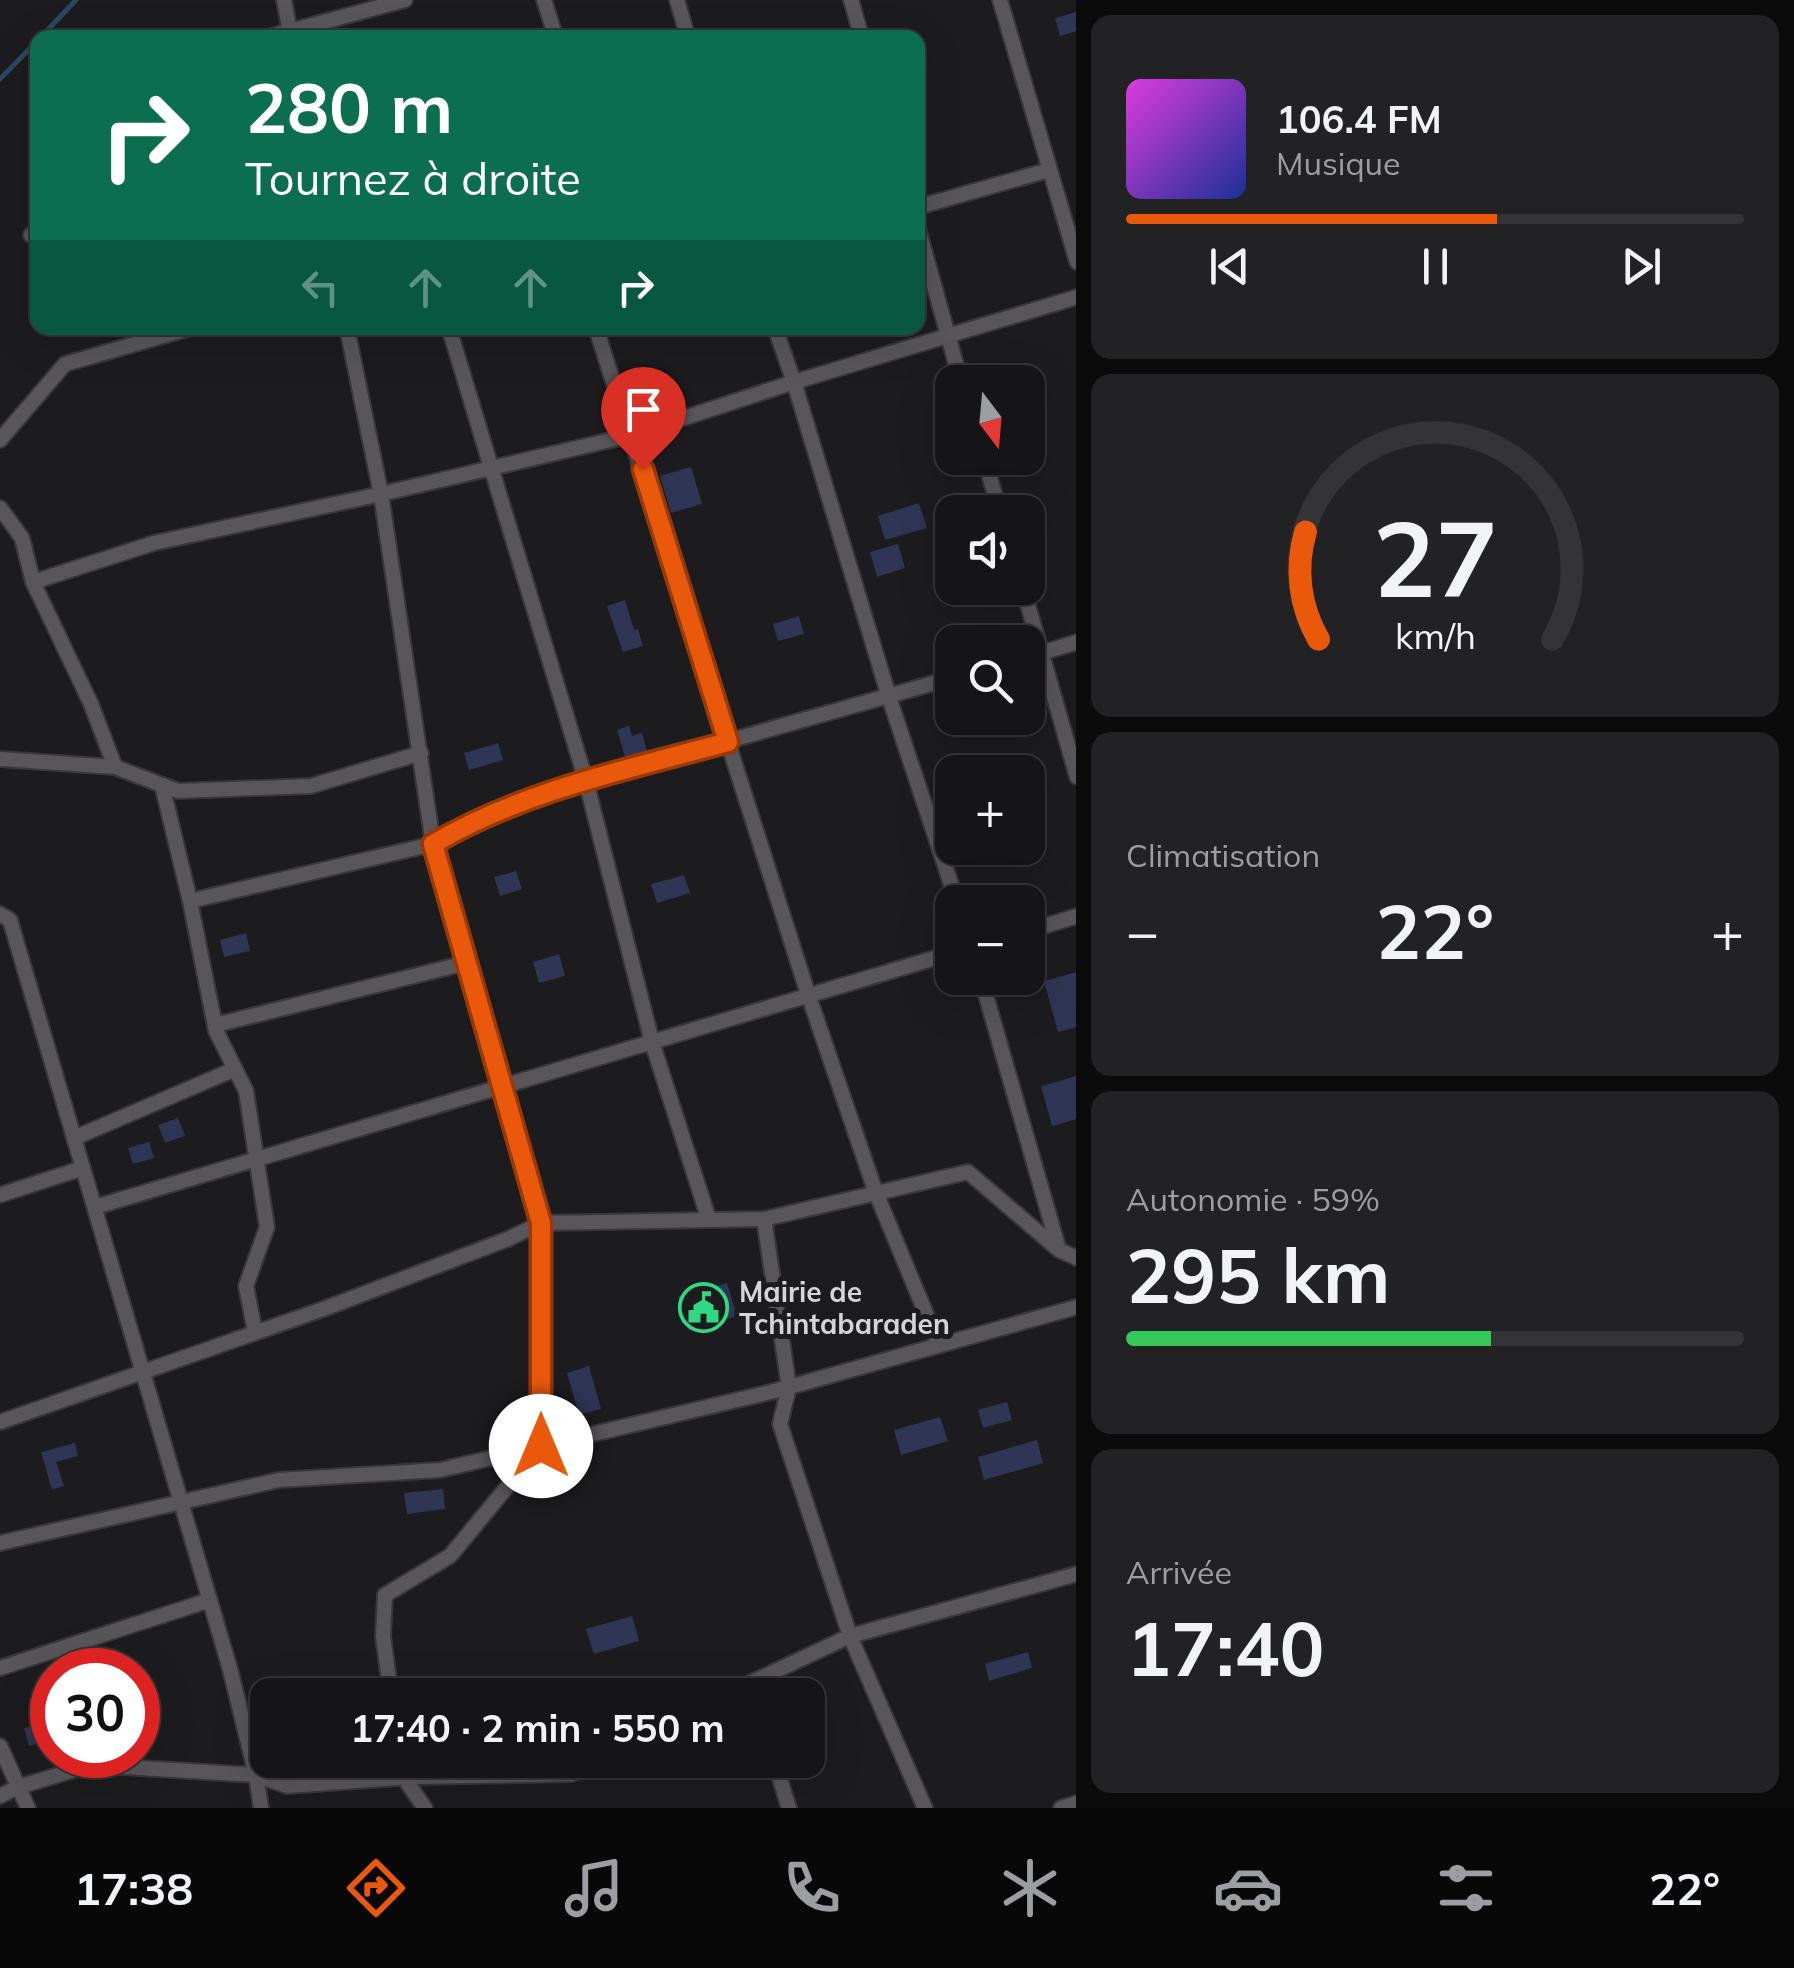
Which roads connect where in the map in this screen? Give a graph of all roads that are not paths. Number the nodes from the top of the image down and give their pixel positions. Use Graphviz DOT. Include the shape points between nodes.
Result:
graph roads {
  1 [pos="284,0"];
  2 [pos="404,0"];
  3 [pos="544,0"];
  4 [pos="677,0"];
  5 [pos="851,0"];
  6 [pos="1000,0"];
  7 [pos="290,30"];
  8 [pos="304,30"];
  9 [pos="553,30"];
  10 [pos="686,30"];
  11 [pos="860,30"];
  12 [pos="1049,170"];
  13 [pos="925,205"];
  14 [pos="925,253"];
  15 [pos="1076,262"];
  16 [pos="1076,297"];
  17 [pos="166,335"];
  18 [pos="348,335"];
  19 [pos="451,335"];
  20 [pos="598,335"];
  21 [pos="777,335"];
  22 [pos="948,336"];
  23 [pos="957,365"];
  24 [pos="794,382"];
  25 [pos="632,434"];
  26 [pos="0,440"];
  27 [pos="492,468"];
  28 [pos="381,494"];
  29 [pos="0,508"];
  30 [pos="33,582"];
  31 [pos="1076,642"];
  32 [pos="1045,652"];
  33 [pos="935,683"];
  34 [pos="1045,685"];
  35 [pos="889,696"];
  36 [pos="728,742"];
  37 [pos="420,754"];
  38 [pos="0,759"];
  39 [pos="115,766"];
  40 [pos="1076,777"];
  41 [pos="586,781"];
  42 [pos="162,785"];
  43 [pos="433,844"];
  44 [pos="952,885"];
  45 [pos="190,901"];
  46 [pos="0,914"];
  47 [pos="1076,916"];
  48 [pos="1045,926"];
  49 [pos="935,958"];
  50 [pos="466,963"];
  51 [pos="808,994"];
  52 [pos="986,995"];
  53 [pos="215,1025"];
  54 [pos="652,1042"];
  55 [pos="236,1070"];
  56 [pos="502,1086"];
  57 [pos="74,1138"];
  58 [pos="258,1158"];
  59 [pos="83,1168"];
  60 [pos="876,1194"];
  61 [pos="0,1196"];
  62 [pos="94,1206"];
  63 [pos="764,1219"];
  64 [pos="708,1220"];
  65 [pos="541,1223"];
  66 [pos="1059,1250"];
  67 [pos="1076,1258"];
  68 [pos="1076,1306"];
  69 [pos="255,1332"];
  70 [pos="939,1345"];
  71 [pos="142,1372"];
  72 [pos="788,1387"];
  73 [pos="0,1422"];
  74 [pos="541,1446"];
  75 [pos="180,1502"];
  76 [pos="0,1542"];
  77 [pos="1076,1574"];
  78 [pos="210,1600"];
  79 [pos="850,1636"];
  80 [pos="0,1668"];
  81 [pos="388,1678"];
  82 [pos="772,1678"];
  83 [pos="0,1746"];
  84 [pos="250,1751"];
  85 [pos="250,1775"];
  86 [pos="256,1778"];
  87 [pos="264,1778"];
  88 [pos="404,1778"];
  89 [pos="780,1778"];
  90 [pos="18,1788"];
  91 [pos="0,1796"];
  92 [pos="1076,1803"];
  93 [pos="28,1808"];
  94 [pos="260,1808"];
  95 [pos="425,1808"];
  96 [pos="789,1808"];
  97 [pos="926,1808"];
  98 [pos="1061,1808"];
  1 -- 7 [label="street"];
  2 -- 8 [label="street"];
  3 -- 9 [label="street"];
  4 -- 10 [label="street"];
  5 -- 11 [label="street"];
  6 -- 12 [label="street"];
  12 -- 13 [label="street"];
  12 -- 15 [label="street"];
  14 -- 22 [label="street"];
  16 -- 22 [label="street"];
  17 -- 26 [label="street" via="65,364"];
  18 -- 28 [label="street"];
  19 -- 27 [label="street"];
  20 -- 25 [label="street"];
  21 -- 24 [label="street"];
  22 -- 23 [label="street"];
  22 -- 24 [label="street"];
  24 -- 25 [label="street"];
  24 -- 35 [label="street"];
  25 -- 27 [label="street"];
  25 -- 36 [label="street"];
  27 -- 28 [label="street"];
  27 -- 41 [label="street"];
  28 -- 30 [label="street" via="154,543"];
  28 -- 37 [label="street"];
  29 -- 30 [label="street" via="22,538"];
  30 -- 39 [label="street"];
  31 -- 32 [label="street"];
  33 -- 35 [label="street"];
  34 -- 40 [label="street"];
  35 -- 36 [label="street"];
  35 -- 44 [label="street"];
  36 -- 41 [label="street"];
  36 -- 51 [label="street"];
  37 -- 42 [label="street" via="311,786 178,791"];
  37 -- 43 [label="street"];
  38 -- 39 [label="street"];
  39 -- 42 [label="street"];
  41 -- 43 [label="street" via="471,822"];
  41 -- 54 [label="street"];
  42 -- 45 [label="street"];
  43 -- 45 [label="street"];
  43 -- 50 [label="street"];
  45 -- 53 [label="street"];
  46 -- 57 [label="street" via="10,920"];
  47 -- 48 [label="street"];
  49 -- 51 [label="street"];
  50 -- 53 [label="street"];
  50 -- 56 [label="street"];
  51 -- 54 [label="street"];
  51 -- 60 [label="street"];
  52 -- 66 [label="street"];
  53 -- 55 [label="street"];
  54 -- 56 [label="street"];
  54 -- 64 [label="street"];
  55 -- 57 [label="street"];
  55 -- 58 [label="street"];
  56 -- 58 [label="street"];
  56 -- 65 [label="street"];
  57 -- 59 [label="street"];
  58 -- 62 [label="street"];
  58 -- 69 [label="street" via="267,1227 246,1286"];
  59 -- 61 [label="street"];
  59 -- 62 [label="street"];
  60 -- 63 [label="street"];
  60 -- 66 [label="street" via="968,1172"];
  60 -- 70 [label="street"];
  62 -- 71 [label="street"];
  63 -- 64 [label="street"];
  63 -- 72 [label="street"];
  64 -- 65 [label="street"];
  65 -- 69 [label="street"];
  65 -- 74 [label="street"];
  66 -- 67 [label="street"];
  68 -- 70 [label="street"];
  69 -- 71 [label="street"];
  70 -- 72 [label="street"];
  71 -- 73 [label="street"];
  71 -- 75 [label="street"];
  72 -- 74 [label="street"];
  72 -- 79 [label="street" via="780,1424"];
  74 -- 75 [label="street" via="440,1470 279,1480"];
  74 -- 81 [label="street" via="450,1556 385,1595"];
  75 -- 76 [label="street"];
  75 -- 78 [label="street"];
  77 -- 79 [label="street"];
  78 -- 80 [label="street"];
  78 -- 84 [label="street"];
  79 -- 82 [label="street"];
  79 -- 97 [label="street"];
  83 -- 90 [label="street"];
  85 -- 90 [label="street" via="91,1765"];
  86 -- 94 [label="street"];
  87 -- 88 [label="street" via="287,1786"];
  88 -- 95 [label="street"];
  89 -- 96 [label="street"];
  90 -- 91 [label="street"];
  90 -- 93 [label="street"];
  92 -- 98 [label="street"];
}
